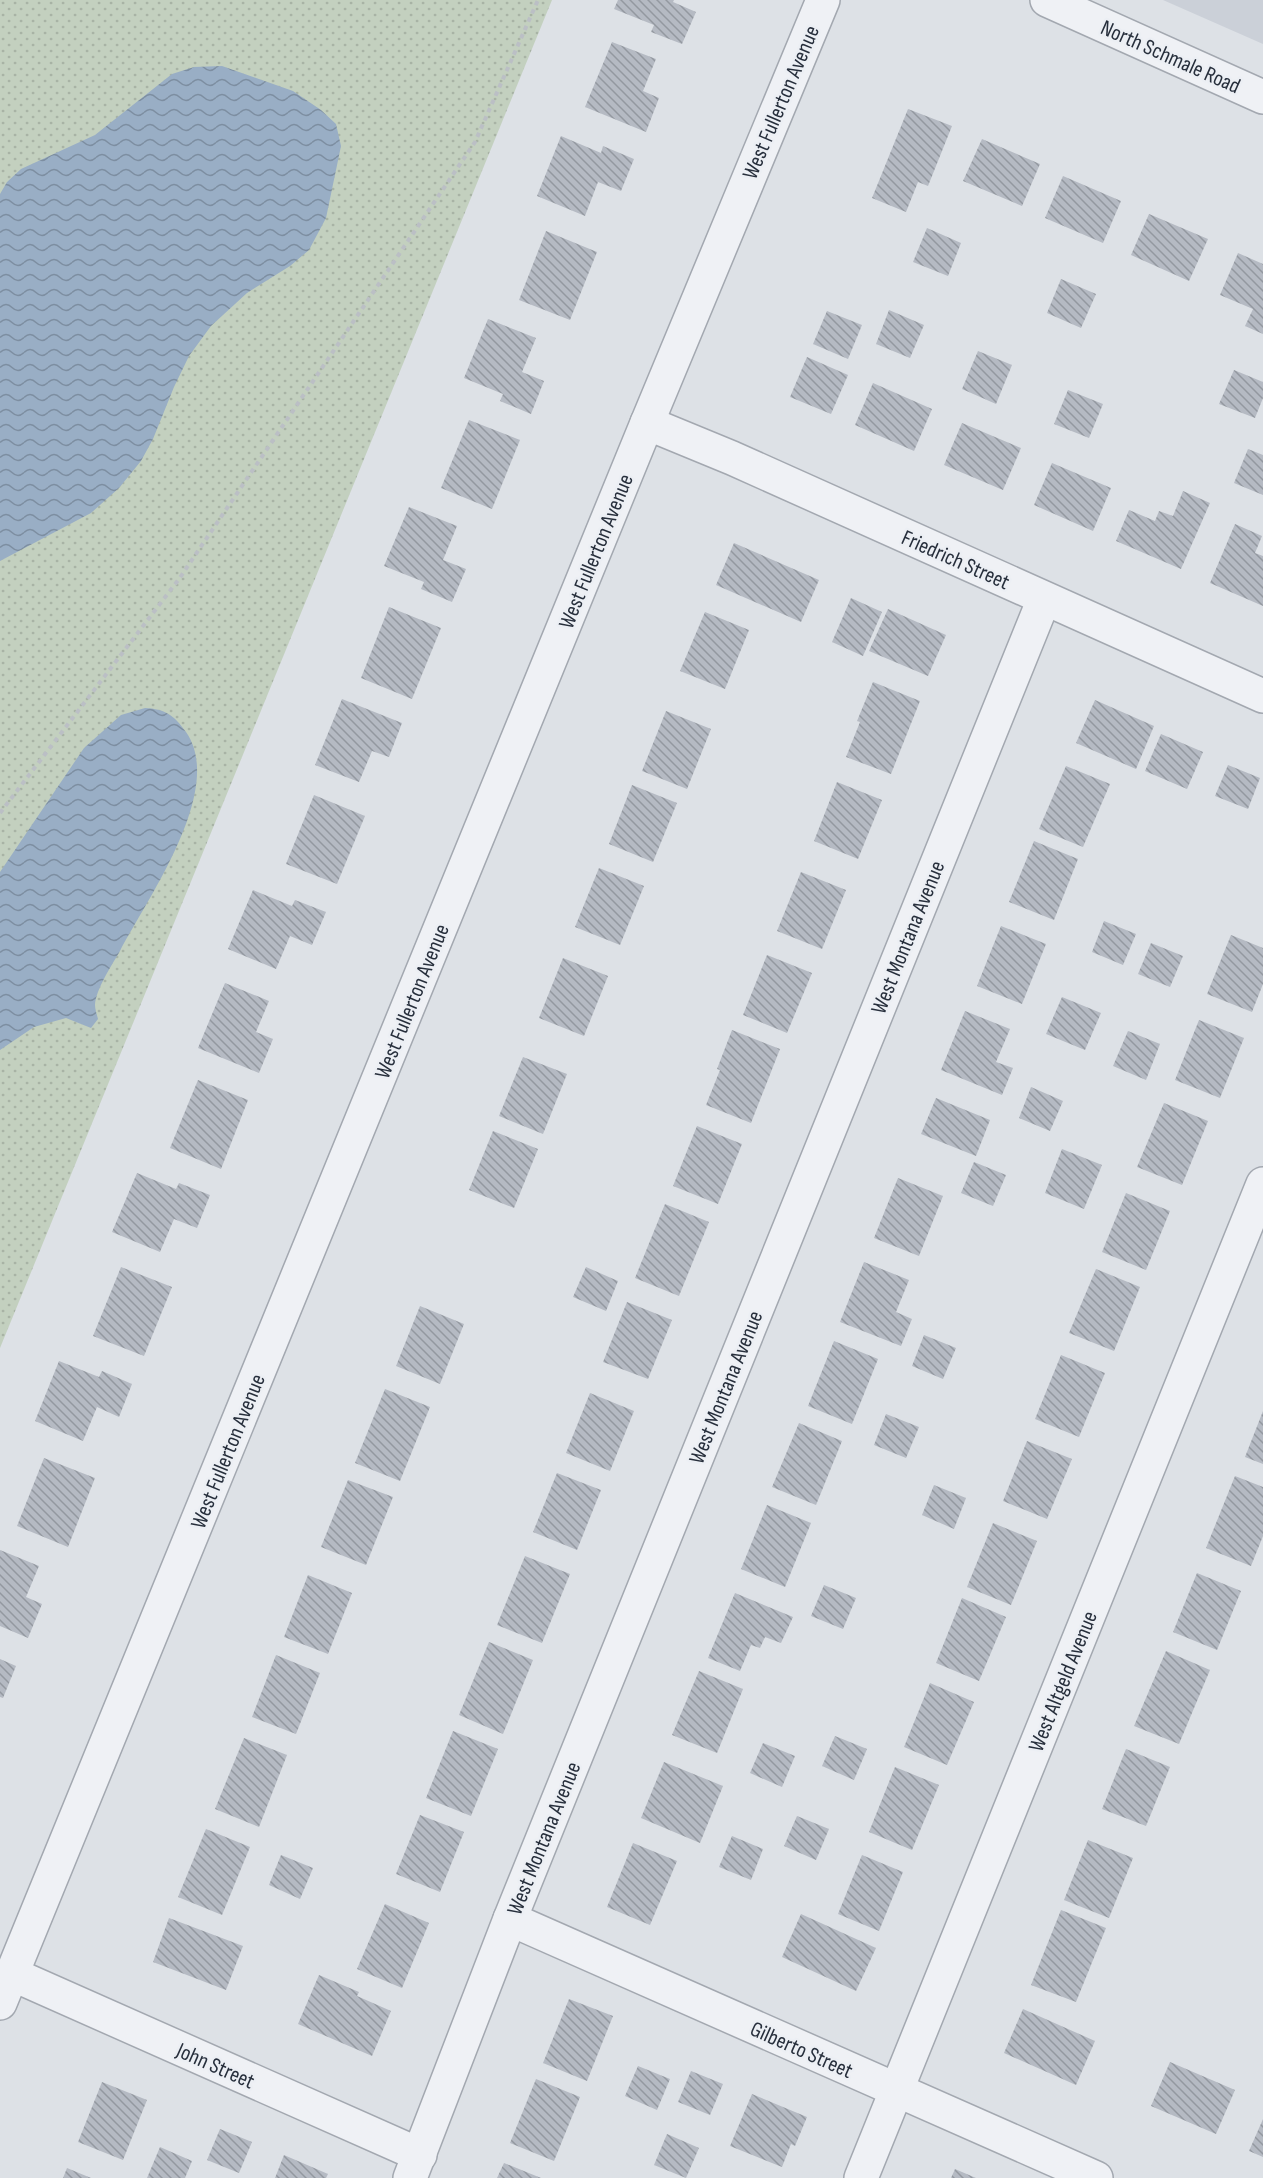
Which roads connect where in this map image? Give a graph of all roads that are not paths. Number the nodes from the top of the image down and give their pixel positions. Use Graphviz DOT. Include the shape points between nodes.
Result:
graph roads {
  1 [pos="823,0"];
  2 [pos="1047,0"];
  3 [pos="1260,89"];
  4 [pos="647,423"];
  5 [pos="1044,598"];
  6 [pos="1263,696"];
  7 [pos="1263,1184"];
  8 [pos="510,1919"];
  9 [pos="6,1989"];
  10 [pos="896,2091"];
  11 [pos="415,2166"];
  12 [pos="861,2178"];
  13 [pos="1096,2178"];
  1 -- 4 [label="street, West Fullerton Avenue"];
  2 -- 3 [label="street, North Schmale Road"];
  4 -- 5 [label="street, Friedrich Street"];
  4 -- 9 [label="street, West Fullerton Avenue"];
  5 -- 6 [label="street, Friedrich Street"];
  5 -- 8 [label="street, West Montana Avenue"];
  7 -- 10 [label="street, West Altgeld Avenue"];
  8 -- 10 [label="street, Gilberto Street"];
  8 -- 11 [label="street, West Montana Avenue"];
  9 -- 11 [label="street, John Street"];
  10 -- 12 [label="street, West Altgeld Avenue"];
  10 -- 13 [label="street, Gilberto Street"];
}
